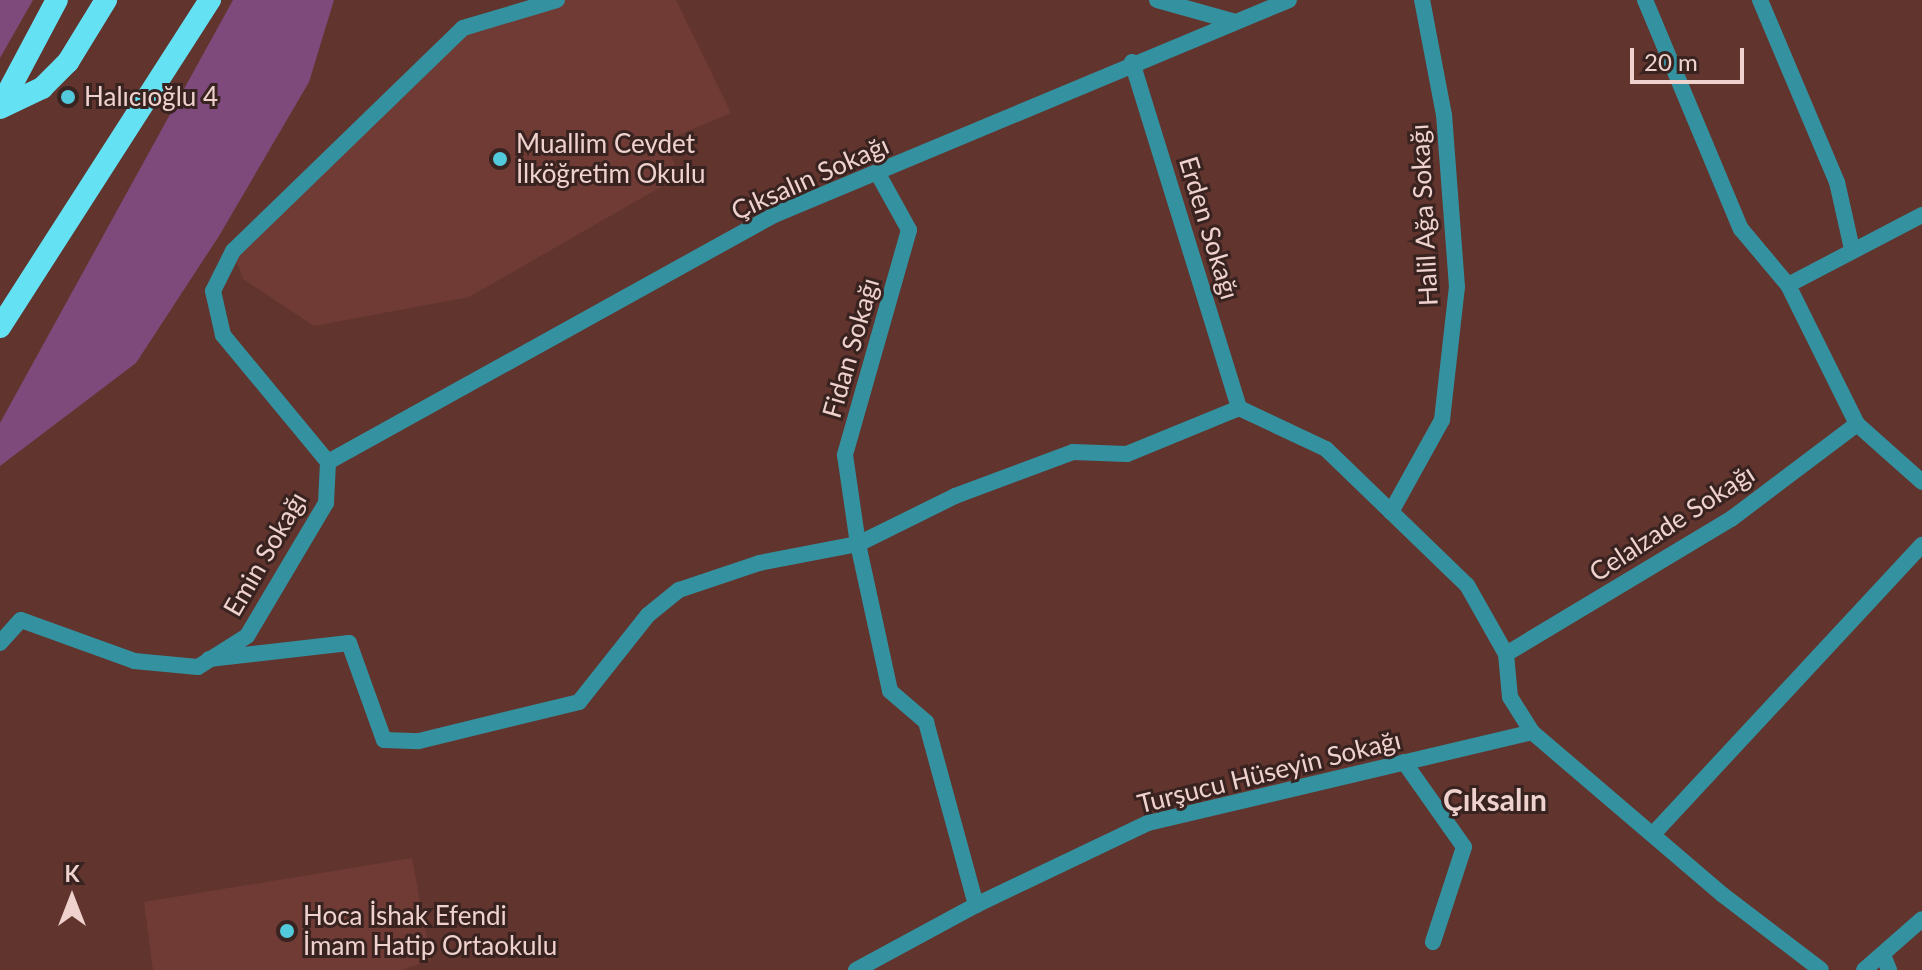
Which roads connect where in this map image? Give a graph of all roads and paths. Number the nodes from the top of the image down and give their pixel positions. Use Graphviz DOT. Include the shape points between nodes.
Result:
graph roads {
  1 [pos="57,0"];
  2 [pos="106,0"];
  3 [pos="210,0"];
  4 [pos="557,0"];
  5 [pos="1157,0"];
  6 [pos="1289,0"];
  7 [pos="1422,0"];
  8 [pos="1645,0"];
  9 [pos="1760,0"];
  10 [pos="1232,21"];
  11 [pos="1132,62"];
  12 [pos="0,108"];
  13 [pos="878,174"];
  14 [pos="1922,215"];
  15 [pos="1852,249"];
  16 [pos="1788,285"];
  17 [pos="0,327"];
  18 [pos="1239,408"];
  19 [pos="1857,424"];
  20 [pos="328,462"];
  21 [pos="1922,482"];
  22 [pos="1391,512"];
  23 [pos="858,544"];
  24 [pos="1922,545"];
  25 [pos="0,643"];
  26 [pos="1506,654"];
  27 [pos="209,659"];
  28 [pos="1532,732"];
  29 [pos="1404,762"];
  30 [pos="1655,832"];
  31 [pos="976,905"];
  32 [pos="1922,919"];
  33 [pos="1433,942"];
  34 [pos="1886,962"];
  35 [pos="856,970"];
  36 [pos="1821,970"];
  37 [pos="1864,970"];
  1 -- 12 [label="highway"];
  2 -- 12 [label="highway" via="68,62 42,88"];
  3 -- 17 [label="highway"];
  4 -- 20 [label="street" via="463,28 233,251 213,291 223,335"];
  5 -- 10 [label="street"];
  6 -- 10 [label="street, Çıksalın Sokağı"];
  7 -- 22 [label="street, Halil Ağa Sokağı" via="1444,115 1457,287 1442,420"];
  8 -- 16 [label="street" via="1741,229"];
  9 -- 15 [label="street" via="1837,182"];
  10 -- 11 [label="street, Çıksalın Sokağı"];
  11 -- 13 [label="street, Çıksalın Sokağı"];
  11 -- 18 [label="street, Erden Sokağı"];
  13 -- 20 [label="street, Çıksalın Sokağı" via="774,215"];
  13 -- 23 [label="street, Fidan Sokağı" via="909,230 845,455"];
  14 -- 15 [label="street"];
  15 -- 16 [label="street"];
  16 -- 19 [label="street"];
  18 -- 22 [label="street" via="1326,449"];
  18 -- 23 [label="street" via="1127,454 1073,452 955,496"];
  19 -- 21 [label="street"];
  19 -- 26 [label="street, Celalzade Sokağı" via="1731,519"];
  20 -- 27 [label="street, Emin Sokağı" via="326,503 247,636"];
  22 -- 26 [label="street" via="1467,585"];
  23 -- 27 [label="street" via="759,563 679,590 648,615 579,702 419,741 384,740 349,643"];
  23 -- 31 [label="street, Fidan Sokağı" via="890,691 926,722"];
  24 -- 30 [label="street"];
  25 -- 27 [label="street, Emin Sokağı" via="21,620 134,661 198,667"];
  26 -- 28 [label="street" via="1510,697"];
  28 -- 29 [label="street, Turşucu Hüseyin Sokağı"];
  28 -- 30 [label="street"];
  29 -- 31 [label="street, Turşucu Hüseyin Sokağı" via="1148,823"];
  29 -- 33 [label="street" via="1464,847"];
  30 -- 36 [label="street" via="1723,895"];
  31 -- 35 [label="street, Turşucu Hüseyin Sokağı"];
  32 -- 34 [label="street"];
  34 -- 37 [label="street"];
}
